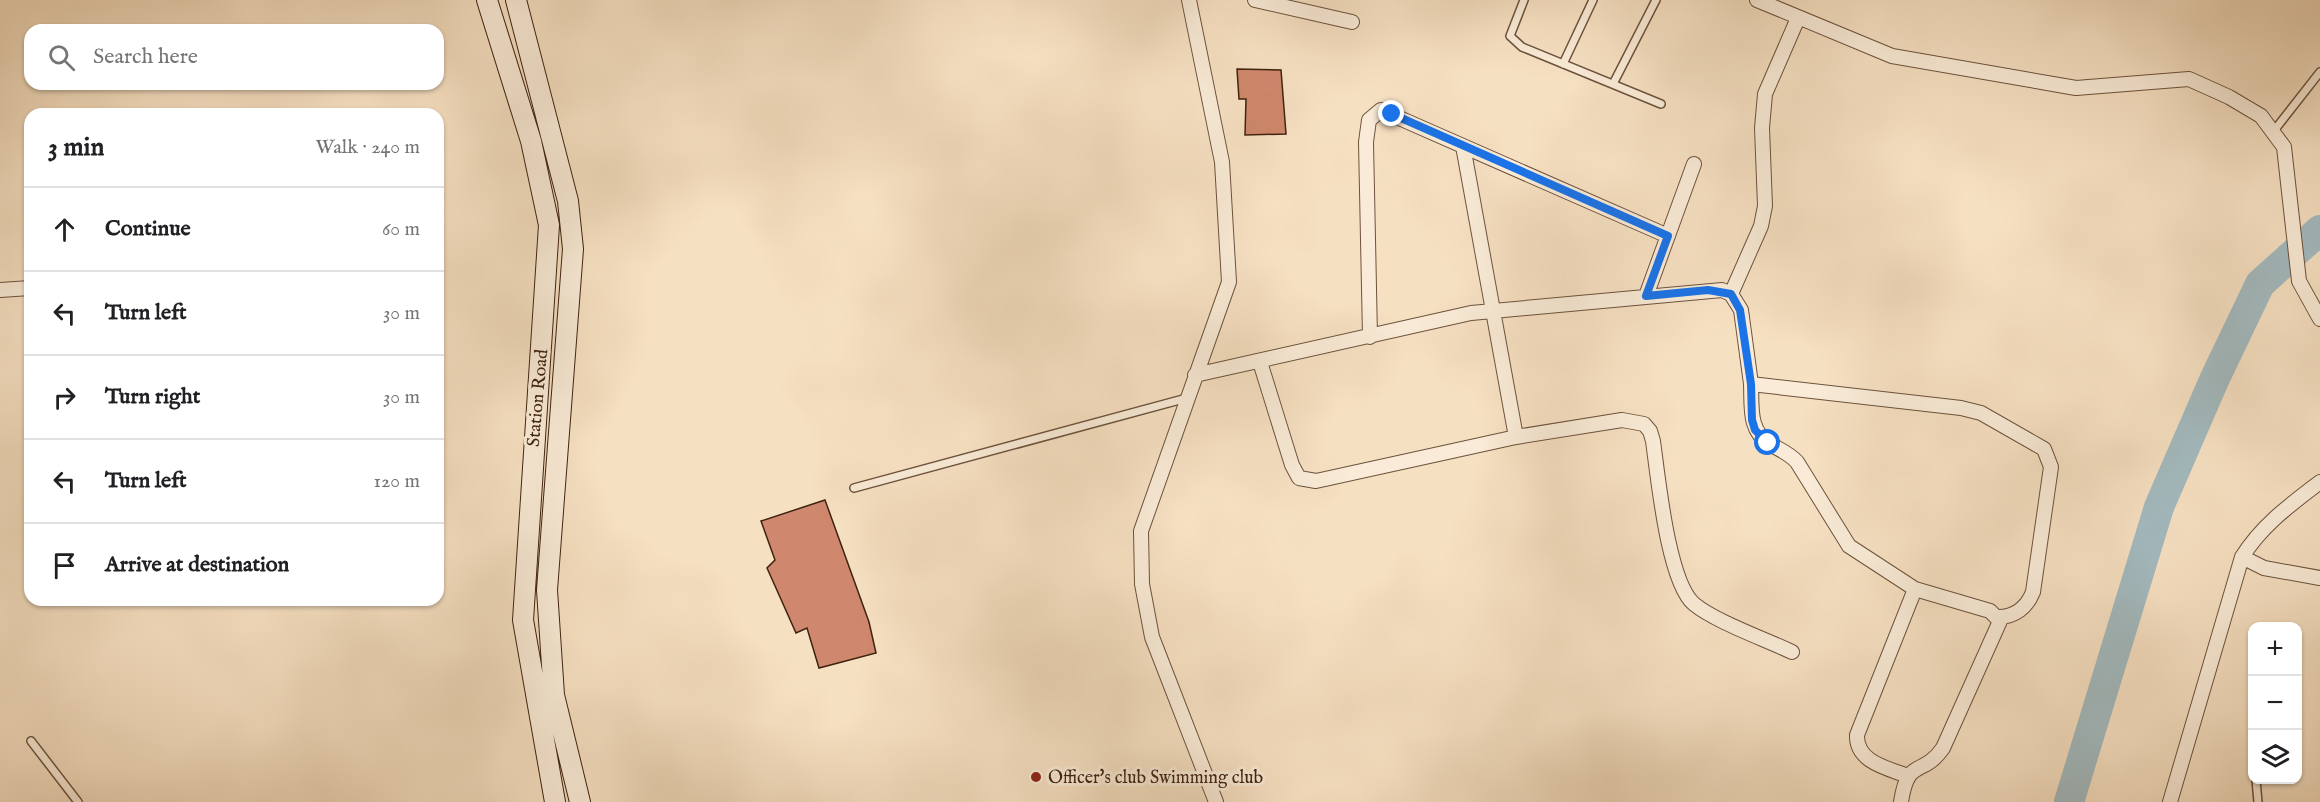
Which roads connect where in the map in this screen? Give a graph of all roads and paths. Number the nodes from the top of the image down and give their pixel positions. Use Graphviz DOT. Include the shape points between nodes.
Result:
graph roads {
  1 [pos="487,0"];
  2 [pos="516,0"];
  3 [pos="1189,0"];
  4 [pos="1256,0"];
  5 [pos="1524,0"];
  6 [pos="1593,0"];
  7 [pos="1656,0"];
  8 [pos="1757,0"];
  9 [pos="1798,18"];
  10 [pos="1352,22"];
  11 [pos="1563,64"];
  12 [pos="2320,72"];
  13 [pos="1613,84"];
  14 [pos="1661,104"];
  15 [pos="2273,132"];
  16 [pos="1463,146"];
  17 [pos="1694,164"];
  18 [pos="568,201"];
  19 [pos="546,207"];
  20 [pos="1668,236"];
  21 [pos="24,288"];
  22 [pos="0,290"];
  23 [pos="1731,294"];
  24 [pos="1646,296"];
  25 [pos="1493,311"];
  26 [pos="2320,318"];
  27 [pos="1370,337"];
  28 [pos="1260,362"];
  29 [pos="1195,375"];
  30 [pos="1751,384"];
  31 [pos="1187,398"];
  32 [pos="1516,436"];
  33 [pos="2320,482"];
  34 [pos="854,488"];
  35 [pos="2242,557"];
  36 [pos="2320,578"];
  37 [pos="525,590"];
  38 [pos="547,590"];
  39 [pos="1915,590"];
  40 [pos="1998,617"];
  41 [pos="1792,652"];
  42 [pos="31,741"];
  43 [pos="1908,776"];
  44 [pos="2256,784"];
  45 [pos="78,802"];
  46 [pos="555,802"];
  47 [pos="580,802"];
  48 [pos="1216,802"];
  49 [pos="1901,802"];
  50 [pos="2170,802"];
  51 [pos="2258,802"];
  1 -- 19 [label="main road, Station Road" via="531,141"];
  2 -- 18 [label="main road, Station Road"];
  3 -- 29 [label="street" via="1222,162 1229,282"];
  4 -- 10 [label="street"];
  5 -- 11 [label="lane" via="1510,36 1521,47"];
  6 -- 11 [label="lane"];
  7 -- 13 [label="lane"];
  8 -- 9 [label="street"];
  9 -- 15 [label="street" via="1892,56 2076,88 2189,80 2261,116"];
  9 -- 23 [label="street" via="1765,94 1765,206 1761,226"];
  11 -- 13 [label="lane"];
  12 -- 15 [label="lane"];
  13 -- 14 [label="lane"];
  15 -- 26 [label="street" via="2284,147 2299,281"];
  16 -- 20 [label="street"];
  16 -- 25 [label="street"];
  16 -- 27 [label="street" via="1382,110 1369,120 1366,142"];
  17 -- 20 [label="street"];
  18 -- 19 [label="main road"];
  18 -- 38 [label="main road, Station Road" via="573,249"];
  19 -- 37 [label="main road, Station Road" via="549,251"];
  20 -- 24 [label="street"];
  21 -- 22 [label="street"];
  23 -- 24 [label="street" via="1708,290"];
  23 -- 30 [label="street" via="1740,310"];
  24 -- 25 [label="street"];
  25 -- 27 [label="street"];
  25 -- 32 [label="street"];
  27 -- 28 [label="street"];
  28 -- 29 [label="street"];
  28 -- 32 [label="street" via="1299,478 1316,481"];
  29 -- 31 [label="street"];
  30 -- 39 [label="street" via="1752,420 1761,438 1797,462 1850,546"];
  30 -- 40 [label="street" via="1961,408 1981,413 2044,449 2051,466 2033,592 2016,612"];
  31 -- 34 [label="lane"];
  31 -- 48 [label="street" via="1141,531 1142,584 1152,637"];
  32 -- 41 [label="street" via="1622,420 1644,424 1653,441 1666,528 1686,595 1703,610"];
  33 -- 35 [label="street" via="2274,517"];
  35 -- 36 [label="street" via="2264,568"];
  35 -- 50 [label="street"];
  37 -- 38 [label="main road"];
  37 -- 46 [label="main road, Station Road" via="524,638"];
  38 -- 47 [label="main road, Station Road" via="554,695"];
  39 -- 40 [label="street" via="1990,611"];
  39 -- 43 [label="street" via="1857,735 1866,758"];
  40 -- 43 [label="street" via="1999,625 1943,748 1931,763"];
  42 -- 45 [label="lane"];
  43 -- 49 [label="street"];
  44 -- 51 [label="lane"];
}
